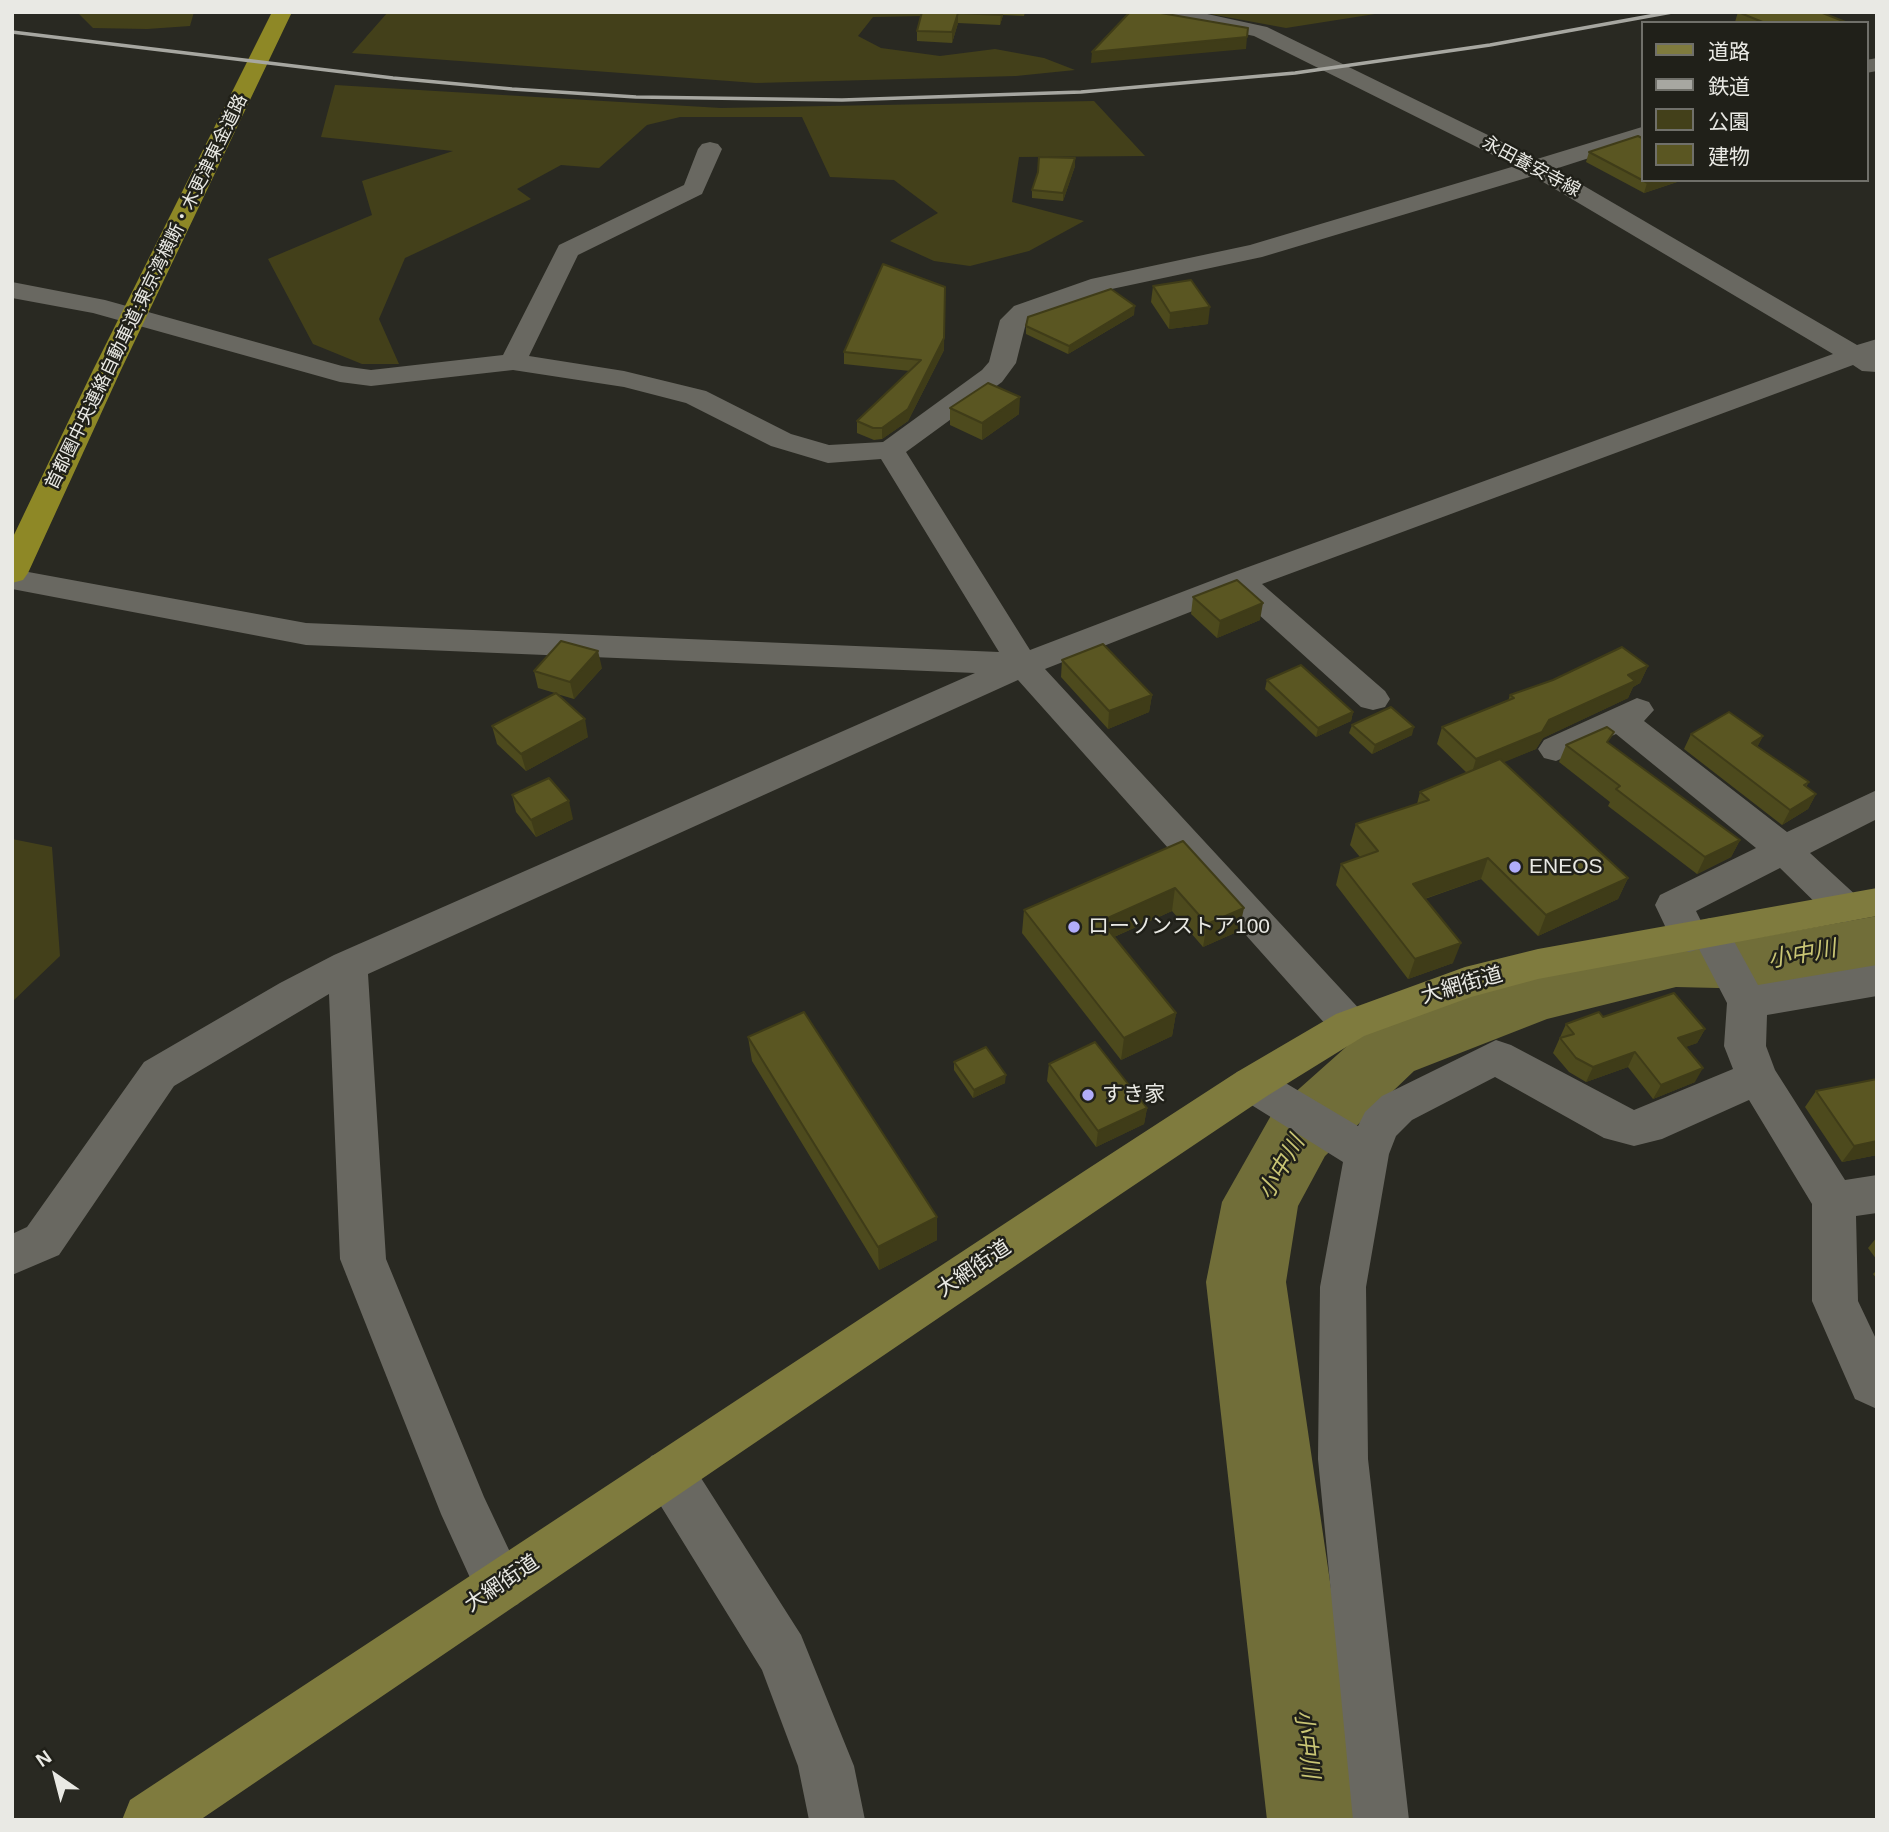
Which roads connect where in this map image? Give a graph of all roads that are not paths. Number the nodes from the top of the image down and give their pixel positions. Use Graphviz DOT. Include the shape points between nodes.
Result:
graph roads {
  1 [pos="1166,12"];
  2 [pos="279,18"];
  3 [pos="1640,135"];
  4 [pos="710,149"];
  5 [pos="1533,166"];
  6 [pos="12,290"];
  7 [pos="1870,357"];
  8 [pos="513,362"];
  9 [pos="890,450"];
  10 [pos="12,573"];
  11 [pos="12,579"];
  12 [pos="1240,581"];
  13 [pos="1023,665"];
  14 [pos="1373,699"];
  15 [pos="1556,749"];
  16 [pos="1877,803"];
  17 [pos="1784,850"];
  18 [pos="1861,905"];
  19 [pos="1699,935"];
  20 [pos="348,967"];
  21 [pos="1877,980"];
  22 [pos="1747,1003"];
  23 [pos="1350,1024"];
  24 [pos="1757,1077"];
  25 [pos="1252,1084"];
  26 [pos="1367,1154"];
  27 [pos="1877,1194"];
  28 [pos="1834,1201"];
  29 [pos="12,1255"];
  30 [pos="1877,1387"];
  31 [pos="669,1473"];
  32 [pos="500,1586"];
  33 [pos="150,1820"];
  34 [pos="836,1820"];
  35 [pos="1381,1820"];
  1 -- 5 [label="street, 永田養安寺線" via="1260,31"];
  2 -- 10 [label="highway, 首都圏中央連絡自動車道;東京湾横断・木更津東金道路"];
  3 -- 5 [label="street"];
  4 -- 8 [label="street" via="694,190 568,250"];
  5 -- 7 [label="street, 永田養安寺線"];
  5 -- 9 [label="street" via="1333,230 1100,284 1023,312 1013,320 1002,363 992,376"];
  6 -- 8 [label="street" via="96,306 340,374 371,378"];
  7 -- 12 [label="street"];
  8 -- 9 [label="street" via="624,379 696,397 781,440 828,454"];
  9 -- 13 [label="street"];
  11 -- 13 [label="street" via="306,634"];
  12 -- 13 [label="street"];
  12 -- 14 [label="street"];
  13 -- 20 [label="street"];
  13 -- 23 [label="street"];
  15 -- 17 [label="street" via="1628,715"];
  16 -- 17 [label="street"];
  17 -- 18 [label="street"];
  17 -- 19 [label="street" via="1674,905"];
  18 -- 19 [label="main road, 大網街道"];
  19 -- 22 [label="street"];
  19 -- 23 [label="main road, 大網街道" via="1538,964 1465,983"];
  20 -- 29 [label="street" via="159,1074 43,1241"];
  20 -- 32 [label="street" via="363,1259 466,1514"];
  21 -- 22 [label="street"];
  22 -- 24 [label="street" via="1745,1046"];
  23 -- 25 [label="main road, 大網街道"];
  24 -- 26 [label="street" via="1634,1128 1619,1125 1496,1057 1397,1108 1380,1125"];
  24 -- 28 [label="street"];
  25 -- 26 [label="street"];
  25 -- 31 [label="main road, 大網街道"];
  26 -- 35 [label="street" via="1343,1287 1343,1459"];
  27 -- 28 [label="street"];
  28 -- 30 [label="street" via="1835,1301"];
  31 -- 32 [label="main road, 大網街道"];
  31 -- 34 [label="street" via="782,1654 826,1766"];
  32 -- 33 [label="main road, 大網街道"];
}
